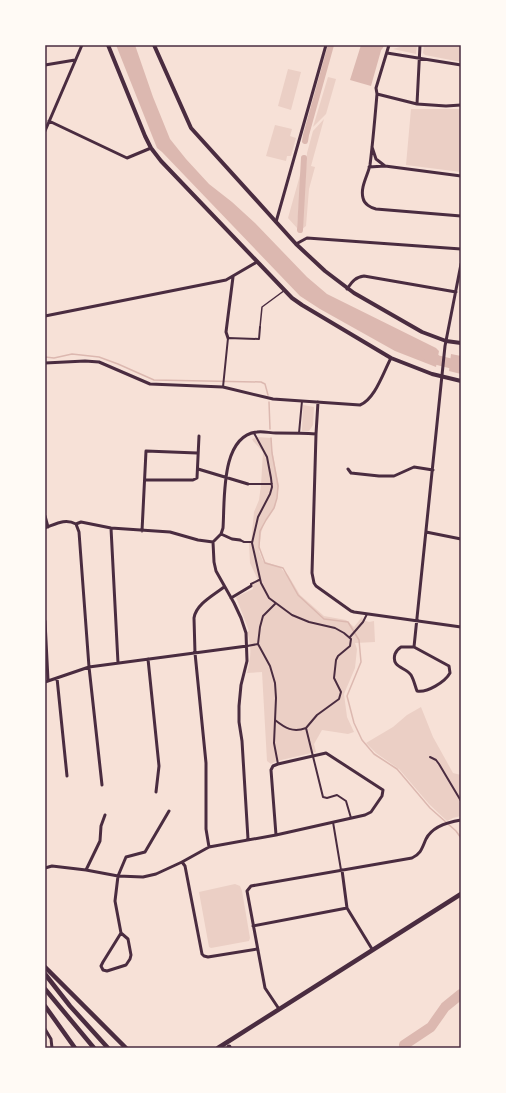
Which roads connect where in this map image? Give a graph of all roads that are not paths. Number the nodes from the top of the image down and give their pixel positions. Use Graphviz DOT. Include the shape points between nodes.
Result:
graph roads {
  1 [pos="82,45"];
  2 [pos="108,45"];
  3 [pos="154,45"];
  4 [pos="326,45"];
  5 [pos="389,45"];
  6 [pos="420,45"];
  7 [pos="387,53"];
  8 [pos="420,58"];
  9 [pos="75,60"];
  10 [pos="45,65"];
  11 [pos="461,65"];
  12 [pos="377,94"];
  13 [pos="417,104"];
  14 [pos="461,105"];
  15 [pos="49,121"];
  16 [pos="45,131"];
  17 [pos="372,146"];
  18 [pos="151,148"];
  19 [pos="385,166"];
  20 [pos="369,167"];
  21 [pos="461,176"];
  22 [pos="461,216"];
  23 [pos="276,222"];
  24 [pos="296,244"];
  25 [pos="461,249"];
  26 [pos="257,262"];
  27 [pos="461,264"];
  28 [pos="233,277"];
  29 [pos="347,288"];
  30 [pos="284,290"];
  31 [pos="456,292"];
  32 [pos="45,316"];
  33 [pos="260,327"];
  34 [pos="228,338"];
  35 [pos="461,343"];
  36 [pos="446,344"];
  37 [pos="391,358"];
  38 [pos="45,364"];
  39 [pos="443,378"];
  40 [pos="461,381"];
  41 [pos="223,386"];
  42 [pos="302,401"];
  43 [pos="318,402"];
  44 [pos="254,433"];
  45 [pos="299,433"];
  46 [pos="316,434"];
  47 [pos="199,436"];
  48 [pos="197,453"];
  49 [pos="198,469"];
  50 [pos="348,469"];
  51 [pos="433,470"];
  52 [pos="226,477"];
  53 [pos="145,480"];
  54 [pos="248,484"];
  55 [pos="272,484"];
  56 [pos="45,516"];
  57 [pos="76,524"];
  58 [pos="46,527"];
  59 [pos="111,528"];
  60 [pos="142,531"];
  61 [pos="426,532"];
  62 [pos="221,534"];
  63 [pos="461,538"];
  64 [pos="240,540"];
  65 [pos="213,542"];
  66 [pos="252,542"];
  67 [pos="260,580"];
  68 [pos="251,586"];
  69 [pos="224,587"];
  70 [pos="231,598"];
  71 [pos="275,603"];
  72 [pos="367,614"];
  73 [pos="417,620"];
  74 [pos="45,621"];
  75 [pos="461,627"];
  76 [pos="351,636"];
  77 [pos="258,644"];
  78 [pos="247,646"];
  79 [pos="414,647"];
  80 [pos="195,654"];
  81 [pos="148,659"];
  82 [pos="118,663"];
  83 [pos="89,667"];
  84 [pos="57,678"];
  85 [pos="47,681"];
  86 [pos="275,720"];
  87 [pos="306,728"];
  88 [pos="314,757"];
  89 [pos="430,757"];
  90 [pos="278,764"];
  91 [pos="67,776"];
  92 [pos="102,785"];
  93 [pos="156,792"];
  94 [pos="461,801"];
  95 [pos="169,811"];
  96 [pos="106,815"];
  97 [pos="351,818"];
  98 [pos="461,820"];
  99 [pos="333,822"];
  100 [pos="276,835"];
  101 [pos="248,839"];
  102 [pos="209,847"];
  103 [pos="182,862"];
  104 [pos="45,868"];
  105 [pos="86,870"];
  106 [pos="342,870"];
  107 [pos="118,876"];
  108 [pos="461,894"];
  109 [pos="347,908"];
  110 [pos="253,926"];
  111 [pos="121,933"];
  112 [pos="257,949"];
  113 [pos="372,949"];
  114 [pos="45,967"];
  115 [pos="45,974"];
  116 [pos="45,989"];
  117 [pos="45,1006"];
  118 [pos="279,1009"];
  119 [pos="45,1029"];
  120 [pos="240,1035"];
  121 [pos="52,1048"];
  122 [pos="76,1048"];
  123 [pos="94,1048"];
  124 [pos="108,1048"];
  125 [pos="126,1048"];
  126 [pos="218,1048"];
  127 [pos="228,1048"];
  1 -- 9 [label="street"];
  2 -- 18 [label="main road"];
  3 -- 23 [label="main road" via="191,128"];
  4 -- 23 [label="street"];
  5 -- 7 [label="street"];
  6 -- 8 [label="street"];
  7 -- 8 [label="street"];
  7 -- 12 [label="street" via="376,88"];
  8 -- 11 [label="street"];
  8 -- 13 [label="street"];
  9 -- 10 [label="street"];
  9 -- 15 [label="street"];
  12 -- 13 [label="street"];
  12 -- 17 [label="street"];
  13 -- 14 [label="street"];
  15 -- 16 [label="street"];
  15 -- 18 [label="street" via="127,158"];
  17 -- 19 [label="street" via="376,158"];
  17 -- 20 [label="street"];
  18 -- 26 [label="main road"];
  19 -- 20 [label="street"];
  19 -- 21 [label="street"];
  20 -- 22 [label="street" via="362,197 371,208"];
  23 -- 24 [label="main road"];
  24 -- 25 [label="street" via="307,238"];
  24 -- 29 [label="main road"];
  26 -- 28 [label="street"];
  26 -- 30 [label="main road"];
  27 -- 31 [label="street"];
  28 -- 32 [label="street"];
  28 -- 34 [label="street" via="226,332"];
  29 -- 31 [label="street" via="358,277 364,276"];
  29 -- 36 [label="main road"];
  30 -- 33 [label="lane" via="262,307"];
  30 -- 37 [label="main road" via="302,305"];
  31 -- 36 [label="street"];
  33 -- 34 [label="street" via="259,339"];
  34 -- 41 [label="street"];
  35 -- 36 [label="main road"];
  36 -- 39 [label="street"];
  37 -- 39 [label="main road"];
  37 -- 43 [label="street" via="366,402 360,405"];
  38 -- 41 [label="street" via="99,362 150,384"];
  39 -- 40 [label="main road"];
  39 -- 51 [label="street"];
  41 -- 42 [label="street" via="273,399"];
  42 -- 43 [label="street"];
  42 -- 45 [label="street"];
  43 -- 46 [label="street"];
  44 -- 45 [label="street"];
  44 -- 52 [label="street" via="238,442 233,450"];
  44 -- 55 [label="street" via="268,457"];
  45 -- 46 [label="street"];
  46 -- 72 [label="street" via="312,572 314,582 351,611"];
  47 -- 48 [label="street"];
  48 -- 49 [label="street"];
  48 -- 53 [label="street" via="146,451"];
  49 -- 52 [label="street"];
  49 -- 53 [label="street" via="197,478 193,480"];
  50 -- 51 [label="street" via="351,473 379,476 394,476 414,467"];
  51 -- 61 [label="street"];
  52 -- 54 [label="street"];
  52 -- 62 [label="street"];
  53 -- 60 [label="street"];
  54 -- 55 [label="street"];
  55 -- 66 [label="street" via="270,494 258,516"];
  56 -- 58 [label="street"];
  57 -- 58 [label="street" via="65,521"];
  57 -- 59 [label="street" via="82,522"];
  57 -- 83 [label="street" via="79,532"];
  59 -- 60 [label="street"];
  59 -- 82 [label="street"];
  60 -- 65 [label="street" via="170,532"];
  61 -- 63 [label="street"];
  61 -- 73 [label="street"];
  62 -- 64 [label="street"];
  62 -- 65 [label="street"];
  64 -- 66 [label="street"];
  65 -- 69 [label="street" via="216,571"];
  66 -- 67 [label="street"];
  67 -- 68 [label="street"];
  67 -- 71 [label="street" via="269,598"];
  68 -- 70 [label="street"];
  69 -- 70 [label="street"];
  69 -- 80 [label="street" via="195,612"];
  70 -- 78 [label="street" via="241,618"];
  71 -- 76 [label="street" via="300,619 335,628"];
  71 -- 77 [label="street" via="263,616"];
  72 -- 73 [label="street"];
  72 -- 76 [label="street"];
  73 -- 75 [label="street"];
  73 -- 79 [label="street"];
  74 -- 85 [label="street"];
  76 -- 87 [label="street" via="352,643 338,656 334,668 334,678 341,692 339,699 317,715"];
  77 -- 78 [label="street"];
  77 -- 86 [label="street" via="270,666 275,683"];
  78 -- 80 [label="street"];
  78 -- 101 [label="street" via="239,722"];
  79 -- 79 [label="street" via="401,647 394,660 412,676 417,691 422,692 446,680 451,670 449,666"];
  80 -- 81 [label="street"];
  80 -- 102 [label="street" via="206,763 206,829"];
  81 -- 82 [label="street"];
  81 -- 93 [label="street" via="159,766"];
  82 -- 83 [label="street"];
  83 -- 84 [label="street"];
  83 -- 92 [label="street"];
  84 -- 85 [label="street"];
  84 -- 91 [label="street"];
  86 -- 87 [label="street" via="292,730"];
  86 -- 90 [label="street" via="274,743"];
  87 -- 88 [label="street"];
  88 -- 90 [label="street"];
  88 -- 97 [label="street" via="323,797 337,795 346,801"];
  88 -- 97 [label="street" via="326,754 384,790 372,812"];
  89 -- 94 [label="street" via="439,764"];
  90 -- 100 [label="street" via="271,770"];
  95 -- 107 [label="street" via="145,852 126,857"];
  96 -- 105 [label="street" via="101,826 100,841"];
  97 -- 99 [label="street"];
  98 -- 106 [label="street" via="431,832 421,852 412,858"];
  99 -- 100 [label="street"];
  99 -- 106 [label="street"];
  100 -- 101 [label="street"];
  101 -- 102 [label="street"];
  102 -- 103 [label="street"];
  103 -- 107 [label="street" via="143,877"];
  103 -- 112 [label="street" via="186,868 202,954 208,957"];
  104 -- 105 [label="street" via="52,866"];
  105 -- 107 [label="street"];
  106 -- 109 [label="street"];
  106 -- 110 [label="street" via="251,886 247,891"];
  107 -- 111 [label="street" via="115,901"];
  108 -- 113 [label="main road"];
  109 -- 110 [label="street"];
  109 -- 113 [label="street"];
  110 -- 112 [label="street"];
  111 -- 111 [label="street" via="101,966 103,970 126,965 130,959 128,939"];
  112 -- 118 [label="street" via="265,988"];
  113 -- 118 [label="main road"];
  114 -- 125 [label="main road"];
  115 -- 124 [label="main road"];
  116 -- 123 [label="main road"];
  117 -- 122 [label="main road"];
  118 -- 120 [label="main road"];
  119 -- 121 [label="street" via="51,1039"];
  120 -- 126 [label="main road"];
  120 -- 127 [label="main road"];
}
